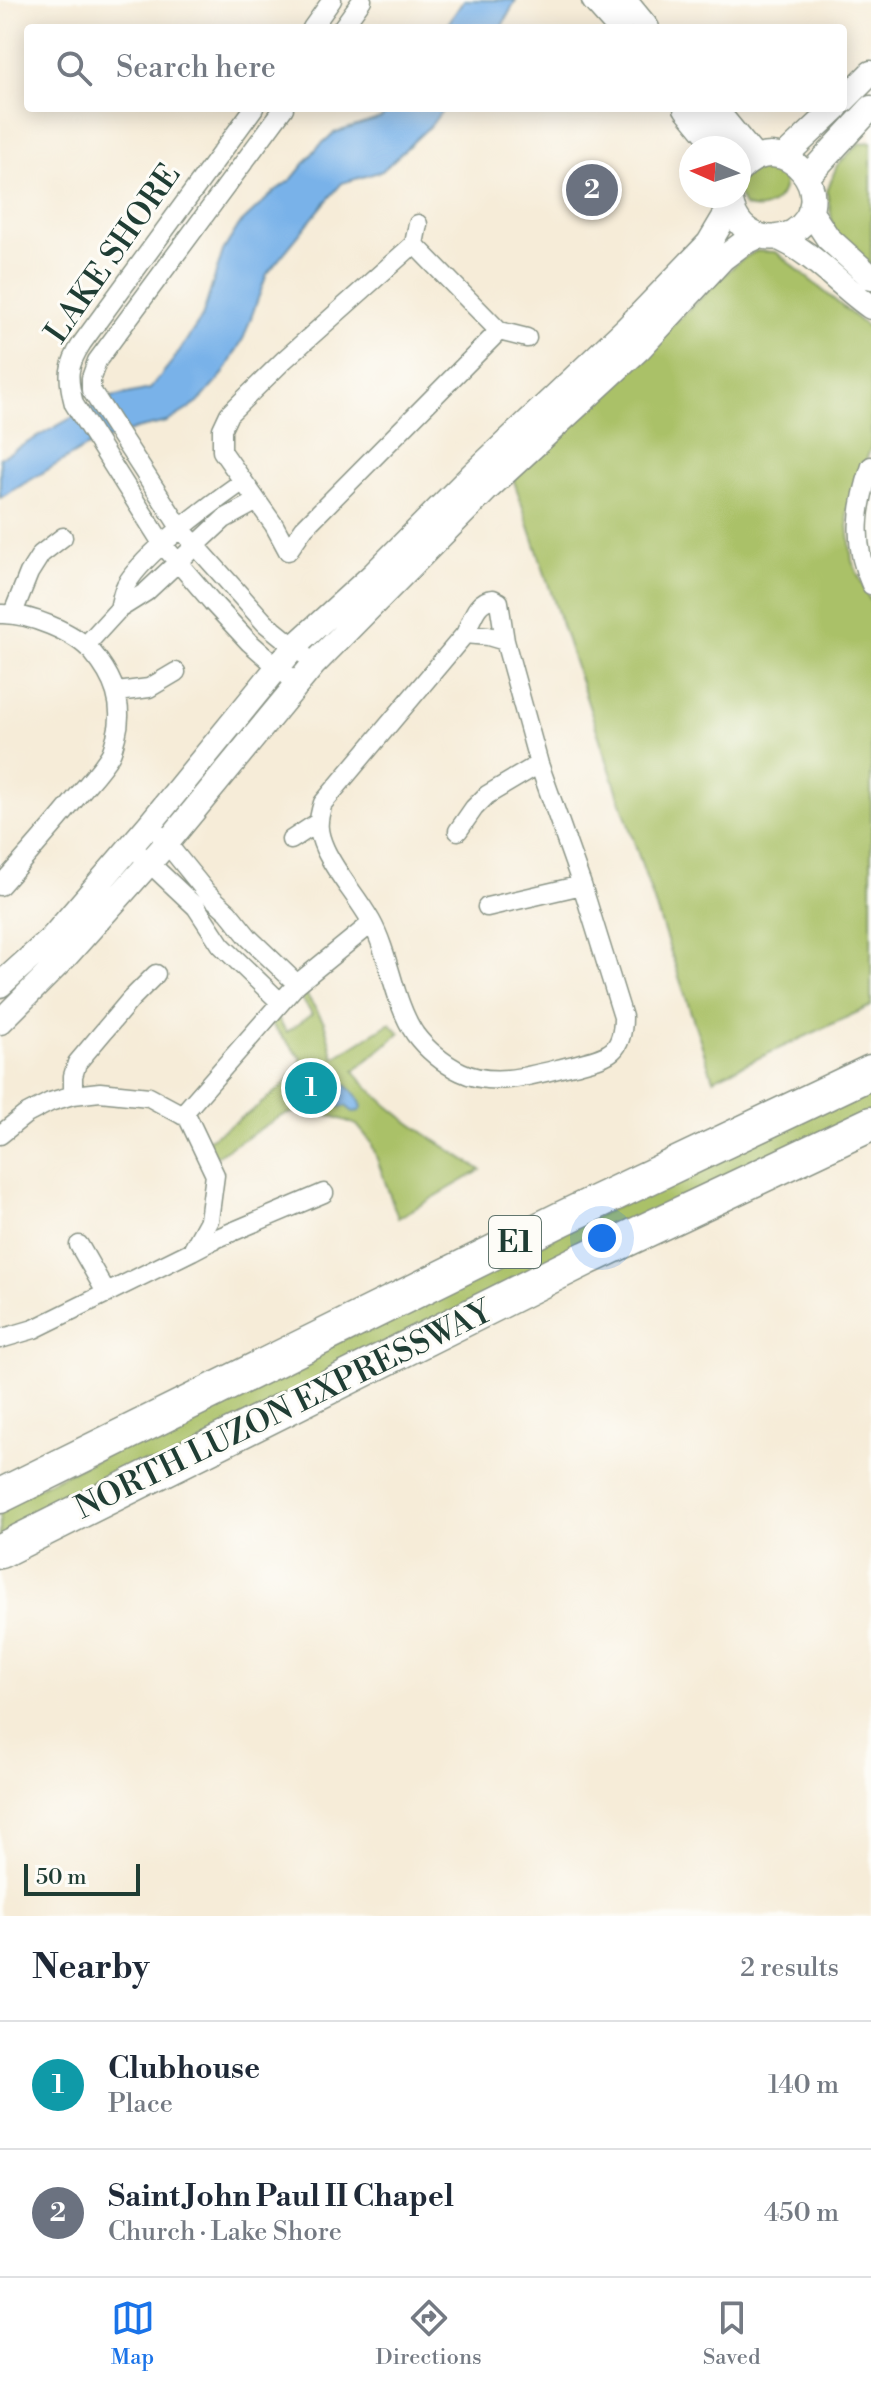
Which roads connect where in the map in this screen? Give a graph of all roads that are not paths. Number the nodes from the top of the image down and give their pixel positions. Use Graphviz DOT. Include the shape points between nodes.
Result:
graph roads {
  1 [pos="332,0"];
  2 [pos="362,0"];
  3 [pos="594,0"];
  4 [pos="624,0"];
  5 [pos="315,24"];
  6 [pos="345,24"];
  7 [pos="615,24"];
  8 [pos="644,24"];
  9 [pos="871,73"];
  10 [pos="847,97"];
  11 [pos="871,108"];
  12 [pos="251,112"];
  13 [pos="281,112"];
  14 [pos="689,112"];
  15 [pos="716,112"];
  16 [pos="832,112"];
  17 [pos="709,136"];
  18 [pos="730,136"];
  19 [pos="784,157"];
  20 [pos="751,164"];
  21 [pos="807,177"];
  22 [pos="727,208"];
  23 [pos="734,208"];
  24 [pos="810,211"];
  25 [pos="418,224"];
  26 [pos="768,237"];
  27 [pos="414,244"];
  28 [pos="871,277"];
  29 [pos="871,307"];
  30 [pos="499,331"];
  31 [pos="527,338"];
  32 [pos="69,384"];
  33 [pos="91,384"];
  34 [pos="871,466"];
  35 [pos="242,482"];
  36 [pos="257,501"];
  37 [pos="181,529"];
  38 [pos="63,537"];
  39 [pos="163,545"];
  40 [pos="196,546"];
  41 [pos="179,562"];
  42 [pos="869,574"];
  43 [pos="119,609"];
  44 [pos="7,614"];
  45 [pos="465,634"];
  46 [pos="505,641"];
  47 [pos="86,645"];
  48 [pos="295,646"];
  49 [pos="314,664"];
  50 [pos="278,666"];
  51 [pos="176,672"];
  52 [pos="297,684"];
  53 [pos="117,692"];
  54 [pos="539,764"];
  55 [pos="317,823"];
  56 [pos="149,825"];
  57 [pos="458,831"];
  58 [pos="291,840"];
  59 [pos="167,843"];
  60 [pos="130,845"];
  61 [pos="149,862"];
  62 [pos="582,885"];
  63 [pos="0,886"];
  64 [pos="203,901"];
  65 [pos="487,907"];
  66 [pos="372,923"];
  67 [pos="156,974"];
  68 [pos="297,984"];
  69 [pos="0,985"];
  70 [pos="280,1002"];
  71 [pos="0,1022"];
  72 [pos="871,1072"];
  73 [pos="73,1095"];
  74 [pos="182,1115"];
  75 [pos="871,1124"];
  76 [pos="0,1135"];
  77 [pos="324,1193"];
  78 [pos="79,1245"];
  79 [pos="192,1251"];
  80 [pos="107,1294"];
  81 [pos="0,1339"];
  82 [pos="0,1496"];
  83 [pos="0,1551"];
  1 -- 5 [label="street"];
  2 -- 6 [label="street"];
  3 -- 7 [label="street"];
  4 -- 8 [label="street"];
  9 -- 10 [label="street"];
  11 -- 21 [label="street"];
  12 -- 32 [label="street, LAKE SHORE" via="82,343 73,357"];
  13 -- 33 [label="street, LAKE SHORE" via="97,361"];
  14 -- 17 [label="street"];
  15 -- 18 [label="street"];
  16 -- 19 [label="street"];
  19 -- 20 [label="street"];
  19 -- 21 [label="street"];
  21 -- 24 [label="street"];
  22 -- 48 [label="street" via="709,243 626,329"];
  23 -- 26 [label="street" via="741,225"];
  24 -- 26 [label="street" via="793,232"];
  24 -- 28 [label="street" via="828,238"];
  25 -- 27 [label="street"];
  26 -- 29 [label="street" via="791,243"];
  26 -- 49 [label="street" via="742,244 722,259 639,349 486,490"];
  27 -- 30 [label="street"];
  27 -- 35 [label="street" via="229,414 222,429 222,451"];
  30 -- 31 [label="street"];
  30 -- 36 [label="street" via="304,528 288,551"];
  32 -- 33 [label="street"];
  32 -- 39 [label="street, LAKE SHORE" via="74,404"];
  33 -- 37 [label="street, LAKE SHORE"];
  34 -- 42 [label="street" via="858,515"];
  35 -- 36 [label="street"];
  35 -- 37 [label="street"];
  36 -- 40 [label="street" via="224,519"];
  37 -- 39 [label="street"];
  37 -- 40 [label="street, LAKE SHORE"];
  38 -- 44 [label="street" via="41,554"];
  39 -- 41 [label="street, LAKE SHORE"];
  39 -- 43 [label="street" via="132,576"];
  40 -- 41 [label="street"];
  40 -- 48 [label="street, LAKE SHORE" via="265,623"];
  41 -- 43 [label="street"];
  41 -- 50 [label="street, LAKE SHORE" via="240,632"];
  43 -- 47 [label="street"];
  44 -- 47 [label="street" via="32,618"];
  45 -- 46 [label="street"];
  45 -- 46 [label="street" via="479,605 493,599 499,602"];
  45 -- 55 [label="street" via="323,803"];
  46 -- 54 [label="street"];
  47 -- 53 [label="street"];
  48 -- 49 [label="street, LAKE SHORE"];
  48 -- 50 [label="street"];
  49 -- 52 [label="street"];
  50 -- 52 [label="street, LAKE SHORE"];
  50 -- 56 [label="street"];
  51 -- 53 [label="street" via="149,688"];
  52 -- 59 [label="street"];
  53 -- 63 [label="street" via="119,720 112,752"];
  54 -- 57 [label="street" via="487,795"];
  54 -- 62 [label="street"];
  55 -- 58 [label="street"];
  55 -- 66 [label="street" via="325,850"];
  56 -- 59 [label="street"];
  56 -- 60 [label="street"];
  59 -- 61 [label="street"];
  59 -- 64 [label="street"];
  60 -- 61 [label="street"];
  60 -- 69 [label="street" via="52,938"];
  61 -- 64 [label="street"];
  61 -- 71 [label="street"];
  62 -- 65 [label="street"];
  62 -- 66 [label="street" via="621,1008 623,1036 602,1057 530,1075 501,1080 463,1073 417,1037"];
  64 -- 68 [label="street" via="228,912"];
  64 -- 70 [label="street" via="221,945"];
  66 -- 68 [label="street"];
  67 -- 73 [label="street" via="77,1063"];
  68 -- 70 [label="street"];
  70 -- 74 [label="street"];
  72 -- 82 [label="highway, NORTH LUZON EXPRESSWAY / E1"];
  73 -- 74 [label="street" via="149,1097"];
  73 -- 76 [label="street" via="25,1115"];
  74 -- 79 [label="street" via="193,1126 215,1175 209,1220"];
  75 -- 83 [label="highway, NORTH LUZON EXPRESSWAY / E1" via="587,1258"];
  77 -- 79 [label="street"];
  78 -- 80 [label="street"];
  79 -- 80 [label="street"];
  80 -- 81 [label="street"];
}
